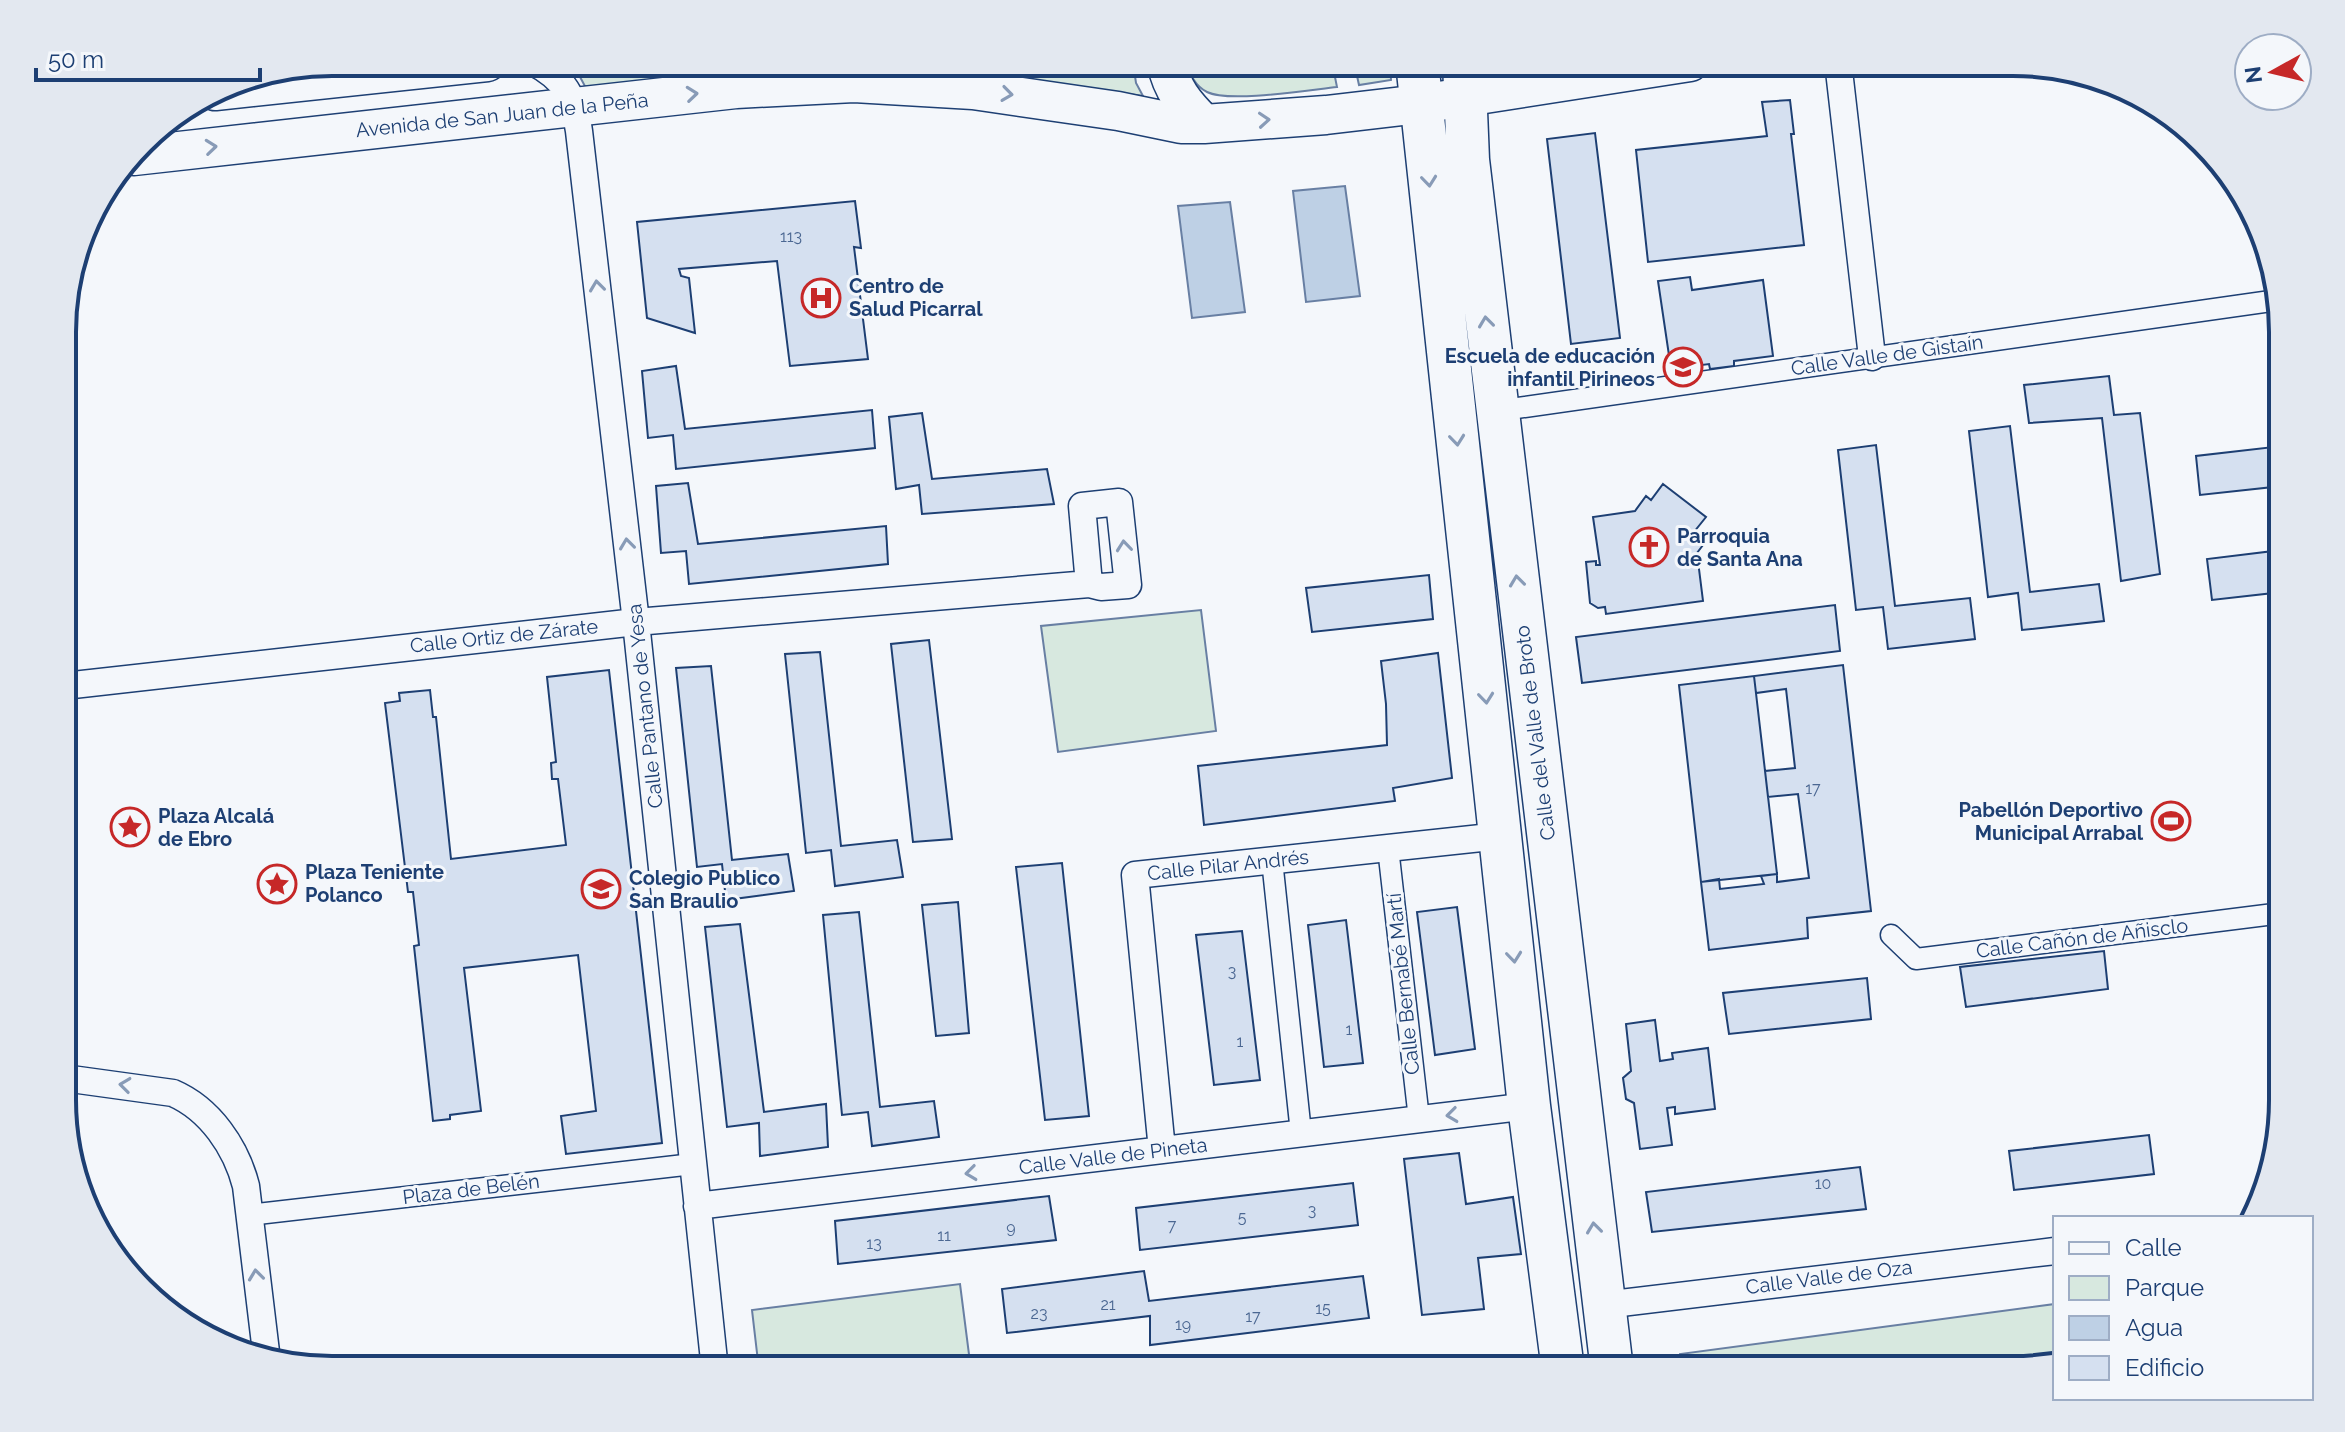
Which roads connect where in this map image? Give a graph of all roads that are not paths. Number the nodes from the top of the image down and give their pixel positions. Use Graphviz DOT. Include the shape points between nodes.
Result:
graph roads {
  1 [pos="356,76"];
  2 [pos="552,76"];
  3 [pos="1169,76"];
  4 [pos="1418,76"];
  5 [pos="1505,76"];
  6 [pos="1840,76"];
  7 [pos="1464,79"];
  8 [pos="263,86"];
  9 [pos="1420,104"];
  10 [pos="576,106"];
  11 [pos="1204,124"];
  12 [pos="149,154"];
  13 [pos="2266,302"];
  14 [pos="1872,357"];
  15 [pos="1496,411"];
  16 [pos="1089,584"];
  17 [pos="636,622"];
  18 [pos="76,685"];
  19 [pos="1500,836"];
  20 [pos="1388,848"];
  21 [pos="1272,860"];
  22 [pos="2268,915"];
  23 [pos="1891,935"];
  24 [pos="76,1080"];
  25 [pos="1529,1106"];
  26 [pos="1419,1119"];
  27 [pos="1301,1133"];
  28 [pos="1162,1150"];
  29 [pos="693,1164"];
  30 [pos="697,1206"];
  31 [pos="249,1215"];
  32 [pos="2053,1251"];
  33 [pos="1604,1305"];
  34 [pos="265,1347"];
  35 [pos="1561,1355"];
  36 [pos="1610,1355"];
  37 [pos="713,1356"];
  1 -- 8 [label="main road"];
  2 -- 10 [label="street"];
  3 -- 11 [label="main road" via="1181,101"];
  4 -- 9 [label="main road"];
  5 -- 7 [label="main road, Avenida de San Juan de la Peña"];
  6 -- 14 [label="street"];
  7 -- 9 [label="main road, Avenida de San Juan de la Peña"];
  15 -- 7 [label="main road, Calle del Valle de Broto, one-way"];
  11 -- 9 [label="main road, Avenida de San Juan de la Peña, one-way"];
  9 -- 19 [label="main road, one-way"];
  10 -- 11 [label="main road, Avenida de San Juan de la Peña, one-way" via="854,83 973,90"];
  12 -- 10 [label="main road, Avenida de San Juan de la Peña, one-way"];
  17 -- 10 [label="street, Calle Pantano de Yesa, one-way"];
  13 -- 14 [label="street, Calle Valle de Gistaín"];
  14 -- 15 [label="street, Calle Valle de Gistaín"];
  33 -- 15 [label="main road, Calle del Valle de Broto, one-way"];
  16 -- 17 [label="street, Calle Ortiz de Zárate"];
  17 -- 18 [label="street, Calle Ortiz de Zárate"];
  17 -- 29 [label="street, Calle Pantano de Yesa"];
  19 -- 20 [label="street, Calle Pilar Andrés"];
  19 -- 25 [label="main road, one-way"];
  20 -- 21 [label="street, Calle Pilar Andrés"];
  20 -- 26 [label="street, Calle Bernabé Martí"];
  21 -- 27 [label="street"];
  21 -- 28 [label="street, Calle Pilar Andrés" via="1135,875"];
  22 -- 23 [label="street, Calle Cañón de Añisclo" via="1916,959"];
  31 -- 24 [label="street, one-way" via="239,1164 219,1131 188,1100 152,1089"];
  25 -- 26 [label="street, Calle Valle de Pineta, one-way"];
  25 -- 35 [label="main road"];
  26 -- 27 [label="street, Calle Valle de Pineta"];
  27 -- 28 [label="street, Calle Valle de Pineta"];
  28 -- 30 [label="street, Calle Valle de Pineta, one-way"];
  29 -- 30 [label="street, Calle Pantano de Yesa"];
  29 -- 31 [label="street, Plaza de Belén"];
  30 -- 37 [label="street, Calle Pantano de Yesa"];
  34 -- 31 [label="street, one-way"];
  32 -- 33 [label="street, Calle Valle de Oza"];
  33 -- 36 [label="main road, Calle del Valle de Broto"];
}
